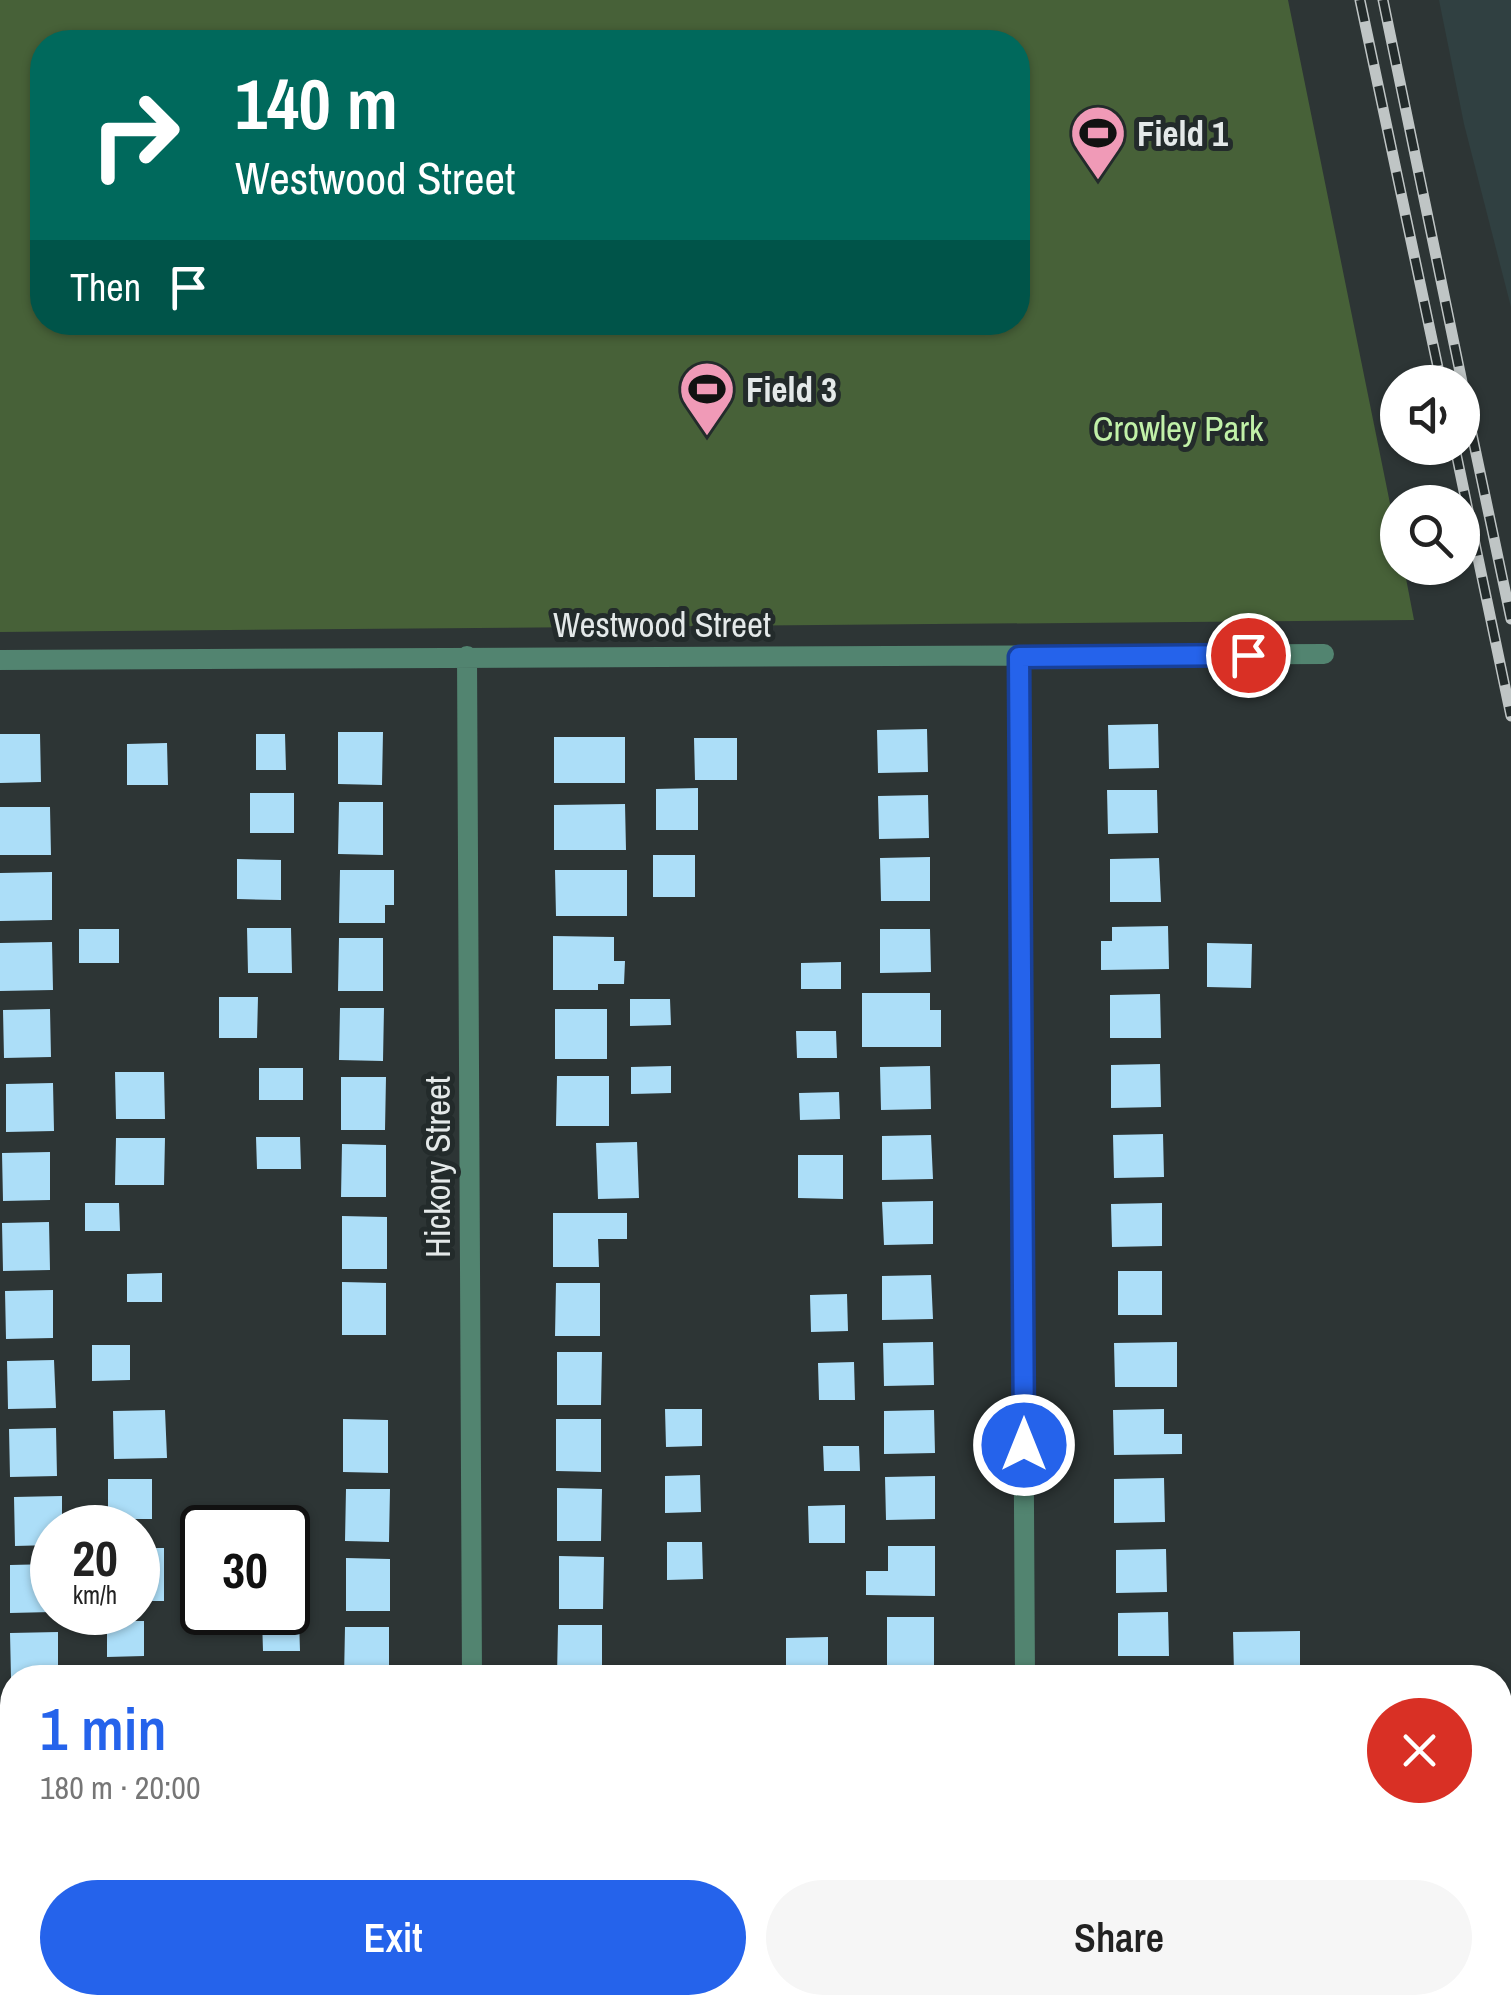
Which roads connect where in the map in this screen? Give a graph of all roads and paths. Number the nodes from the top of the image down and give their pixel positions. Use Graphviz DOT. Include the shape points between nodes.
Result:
graph roads {
  1 [pos="1324,654"];
  2 [pos="466,656"];
  3 [pos="1019,657"];
  4 [pos="0,660"];
  5 [pos="472,1665"];
  6 [pos="1025,1665"];
  1 -- 3 [label="street, Westwood Street"];
  2 -- 3 [label="street, Westwood Street"];
  2 -- 4 [label="street, Westwood Street"];
  2 -- 5 [label="street, Hickory Street"];
  3 -- 6 [label="street"];
}
